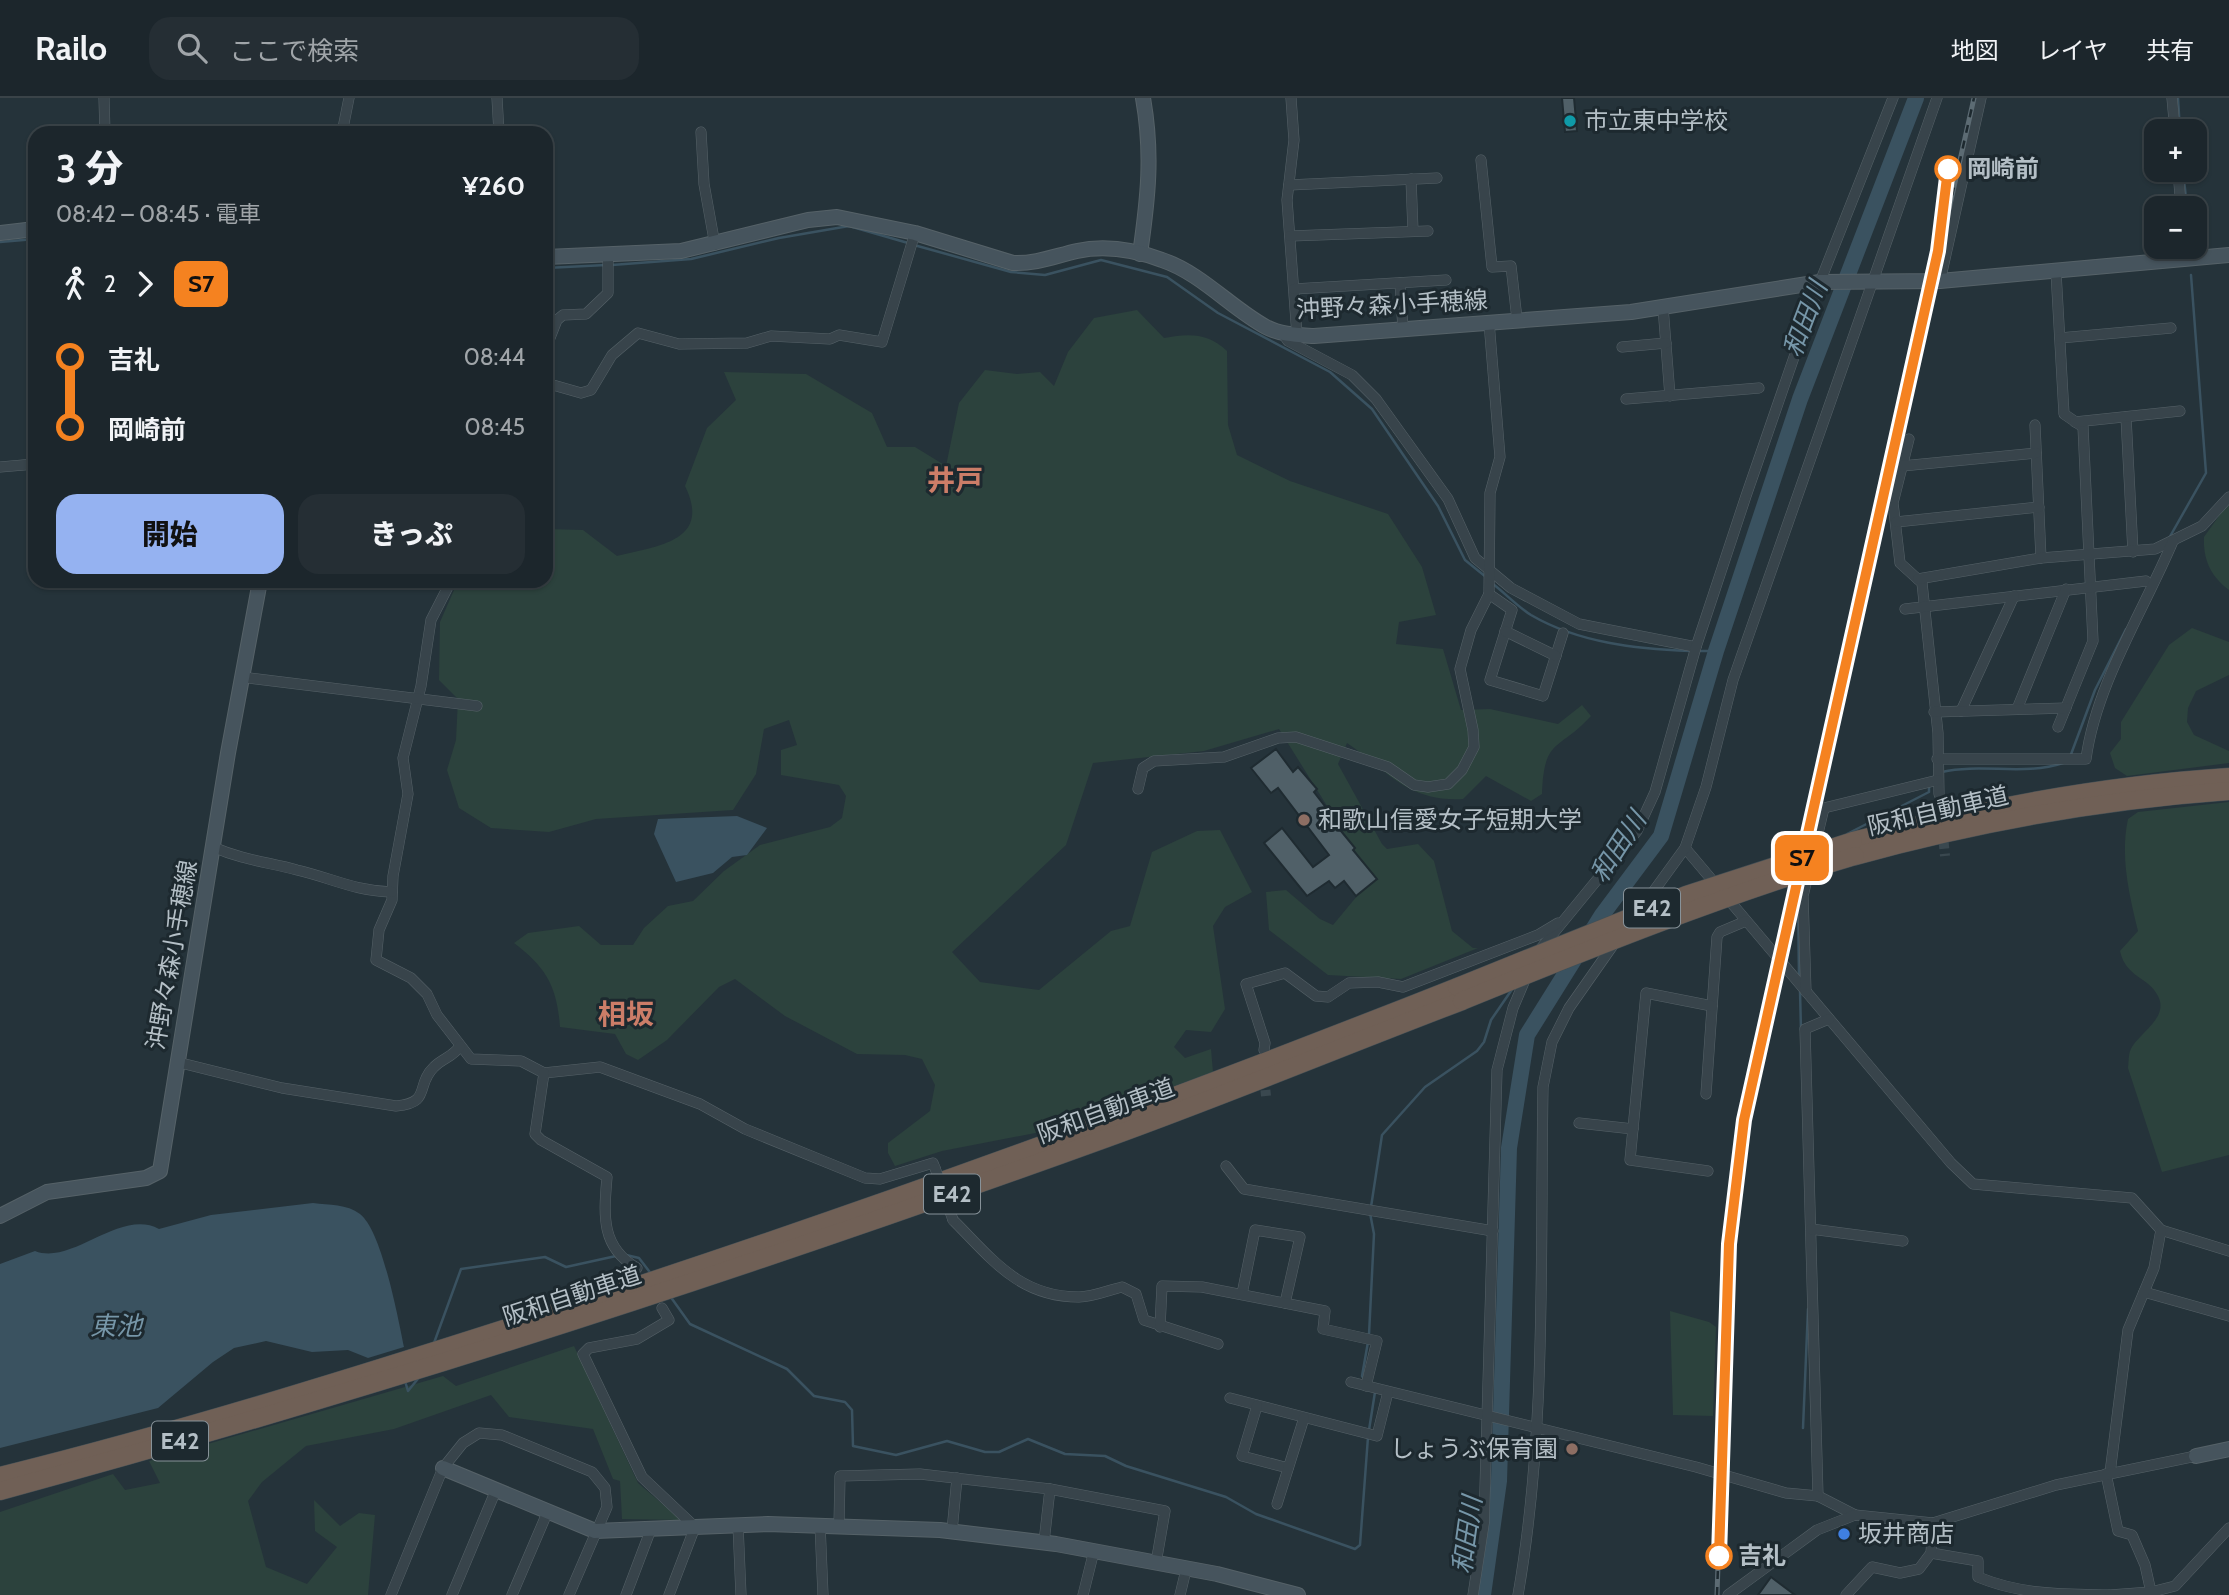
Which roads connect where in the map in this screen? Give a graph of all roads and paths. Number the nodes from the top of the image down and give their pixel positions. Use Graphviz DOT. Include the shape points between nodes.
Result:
graph roads {
  1 [pos="104,98"];
  2 [pos="349,98"];
  3 [pos="497,98"];
  4 [pos="1143,98"];
  5 [pos="1292,98"];
  6 [pos="1893,98"];
  7 [pos="1937,98"];
  8 [pos="1982,98"];
  9 [pos="2172,98"];
  10 [pos="2174,119"];
  11 [pos="105,126"];
  12 [pos="343,126"];
  13 [pos="499,126"];
  14 [pos="701,132"];
  15 [pos="1481,160"];
  16 [pos="1437,178"];
  17 [pos="1411,179"];
  18 [pos="1289,185"];
  19 [pos="28,230"];
  20 [pos="1413,231"];
  21 [pos="1428,231"];
  22 [pos="0,233"];
  23 [pos="915,233"];
  24 [pos="1290,236"];
  25 [pos="715,246"];
  26 [pos="1140,254"];
  27 [pos="2207,254"];
  28 [pos="2229,255"];
  29 [pos="608,256"];
  30 [pos="553,257"];
  31 [pos="2144,259"];
  32 [pos="2056,272"];
  33 [pos="1446,280"];
  34 [pos="1940,281"];
  35 [pos="1823,282"];
  36 [pos="1869,282"];
  37 [pos="1400,283"];
  38 [pos="1294,289"];
  39 [pos="1663,307"];
  40 [pos="1517,319"];
  41 [pos="1489,322"];
  42 [pos="2171,328"];
  43 [pos="1403,329"];
  44 [pos="553,334"];
  45 [pos="1290,334"];
  46 [pos="2060,338"];
  47 [pos="1666,343"];
  48 [pos="1622,346"];
  49 [pos="553,385"];
  50 [pos="1759,388"];
  51 [pos="1670,396"];
  52 [pos="1626,399"];
  53 [pos="2180,411"];
  54 [pos="2126,417"];
  55 [pos="2075,422"];
  56 [pos="2035,425"];
  57 [pos="1909,439"];
  58 [pos="2036,453"];
  59 [pos="28,465"];
  60 [pos="1902,466"];
  61 [pos="0,467"];
  62 [pos="2229,496"];
  63 [pos="2039,507"];
  64 [pos="1896,522"];
  65 [pos="2174,541"];
  66 [pos="2133,552"];
  67 [pos="2089,554"];
  68 [pos="2041,558"];
  69 [pos="1491,572"];
  70 [pos="1918,579"];
  71 [pos="2146,581"];
  72 [pos="2091,586"];
  73 [pos="259,588"];
  74 [pos="447,588"];
  75 [pos="2066,589"];
  76 [pos="1489,594"];
  77 [pos="2014,596"];
  78 [pos="1925,607"];
  79 [pos="1905,609"];
  80 [pos="1505,631"];
  81 [pos="1563,633"];
  82 [pos="1696,647"];
  83 [pos="1556,656"];
  84 [pos="241,677"];
  85 [pos="417,700"];
  86 [pos="477,706"];
  87 [pos="2066,708"];
  88 [pos="2017,709"];
  89 [pos="1961,711"];
  90 [pos="1934,712"];
  91 [pos="2058,727"];
  92 [pos="1937,759"];
  93 [pos="2229,777"];
  94 [pos="1938,780"];
  95 [pos="1138,789"];
  96 [pos="2229,791"];
  97 [pos="1939,794"];
  98 [pos="213,847"];
  99 [pos="1685,848"];
  100 [pos="1854,849"];
  101 [pos="392,892"];
  102 [pos="1561,921"];
  103 [pos="1746,921"];
  104 [pos="1805,992"];
  105 [pos="1712,1006"];
  106 [pos="1829,1019"];
  107 [pos="460,1046"];
  108 [pos="1264,1050"];
  109 [pos="177,1062"];
  110 [pos="544,1073"];
  111 [pos="1706,1094"];
  112 [pos="1579,1123"];
  113 [pos="1633,1129"];
  114 [pos="1226,1166"];
  115 [pos="1708,1171"];
  116 [pos="0,1216"];
  117 [pos="1811,1229"];
  118 [pos="2161,1230"];
  119 [pos="1493,1231"];
  120 [pos="1903,1241"];
  121 [pos="2229,1251"];
  122 [pos="637,1268"];
  123 [pos="2144,1292"];
  124 [pos="1242,1294"];
  125 [pos="1285,1303"];
  126 [pos="662,1308"];
  127 [pos="2229,1316"];
  128 [pos="1160,1327"];
  129 [pos="1218,1344"];
  130 [pos="358,1382"];
  131 [pos="1352,1382"];
  132 [pos="1366,1386"];
  133 [pos="1388,1392"];
  134 [pos="1230,1398"];
  135 [pos="1256,1406"];
  136 [pos="1489,1417"];
  137 [pos="1304,1418"];
  138 [pos="1534,1428"];
  139 [pos="2229,1449"];
  140 [pos="2196,1455"];
  141 [pos="443,1468"];
  142 [pos="1288,1468"];
  143 [pos="2108,1474"];
  144 [pos="0,1476"];
  145 [pos="957,1478"];
  146 [pos="1050,1489"];
  147 [pos="496,1490"];
  148 [pos="0,1491"];
  149 [pos="1818,1496"];
  150 [pos="1277,1504"];
  151 [pos="548,1511"];
  152 [pos="1855,1515"];
  153 [pos="1933,1523"];
  154 [pos="820,1524"];
  155 [pos="738,1525"];
  156 [pos="839,1525"];
  157 [pos="695,1527"];
  158 [pos="2229,1528"];
  159 [pos="652,1529"];
  160 [pos="595,1531"];
  161 [pos="952,1531"];
  162 [pos="1044,1542"];
  163 [pos="1094,1551"];
  164 [pos="1931,1553"];
  165 [pos="1156,1563"];
  166 [pos="1186,1570"];
  167 [pos="2151,1592"];
  168 [pos="1292,1594"];
  169 [pos="391,1595"];
  170 [pos="452,1595"];
  171 [pos="512,1595"];
  172 [pos="569,1595"];
  173 [pos="626,1595"];
  174 [pos="668,1595"];
  175 [pos="741,1595"];
  176 [pos="823,1595"];
  177 [pos="1083,1595"];
  178 [pos="1180,1595"];
  179 [pos="1473,1595"];
  180 [pos="1518,1595"];
  181 [pos="1728,1595"];
  182 [pos="1846,1595"];
  183 [pos="2109,1595"];
  1 -- 11 [label="street"];
  2 -- 12 [label="street"];
  3 -- 13 [label="street"];
  4 -- 26 [label="main road" via="1150,137 1150,185"];
  5 -- 18 [label="street"];
  6 -- 35 [label="street"];
  7 -- 36 [label="street"];
  8 -- 34 [label="street"];
  9 -- 10 [label="street"];
  14 -- 25 [label="street"];
  15 -- 40 [label="street" via="1492,267 1511,266"];
  16 -- 17 [label="street"];
  17 -- 18 [label="street"];
  17 -- 20 [label="street"];
  18 -- 24 [label="street"];
  19 -- 22 [label="main road"];
  20 -- 21 [label="street"];
  20 -- 24 [label="street"];
  23 -- 25 [label="main road, 沖野々森小手穂線" via="837,217 808,220"];
  23 -- 26 [label="main road, 沖野々森小手穂線" via="1013,263 1029,264 1097,248"];
  23 -- 49 [label="street" via="881,342 839,335 679,344 638,333 612,355 591,390 581,393"];
  24 -- 38 [label="street"];
  25 -- 29 [label="main road, 沖野々森小手穂線"];
  26 -- 45 [label="main road, 沖野々森小手穂線" via="1164,260 1267,327"];
  27 -- 28 [label="main road, 沖野々森小手穂線"];
  29 -- 30 [label="main road, 沖野々森小手穂線"];
  29 -- 44 [label="street" via="608,293 586,314 563,315"];
  31 -- 32 [label="main road, 沖野々森小手穂線"];
  32 -- 34 [label="main road, 沖野々森小手穂線"];
  32 -- 46 [label="street"];
  33 -- 37 [label="street"];
  34 -- 36 [label="main road, 沖野々森小手穂線"];
  35 -- 36 [label="main road, 沖野々森小手穂線"];
  35 -- 39 [label="main road, 沖野々森小手穂線"];
  35 -- 82 [label="street"];
  36 -- 99 [label="street" via="1733,680"];
  37 -- 38 [label="street"];
  37 -- 43 [label="street"];
  38 -- 45 [label="street"];
  39 -- 40 [label="main road, 沖野々森小手穂線"];
  39 -- 47 [label="street"];
  40 -- 41 [label="main road, 沖野々森小手穂線"];
  41 -- 43 [label="main road, 沖野々森小手穂線"];
  41 -- 69 [label="street" via="1500,457 1490,493"];
  42 -- 46 [label="street"];
  43 -- 45 [label="main road, 沖野々森小手穂線"];
  45 -- 69 [label="street" via="1288,341 1352,375 1376,399 1448,499 1475,558"];
  46 -- 55 [label="street" via="2064,414"];
  47 -- 48 [label="street"];
  47 -- 51 [label="street"];
  50 -- 51 [label="street"];
  51 -- 52 [label="street"];
  53 -- 54 [label="street"];
  54 -- 55 [label="street"];
  54 -- 66 [label="street"];
  55 -- 67 [label="street" via="2083,428"];
  56 -- 58 [label="street"];
  57 -- 60 [label="street"];
  58 -- 60 [label="street"];
  58 -- 63 [label="street"];
  59 -- 61 [label="street"];
  60 -- 64 [label="street" via="1894,503"];
  62 -- 65 [label="street" via="2202,526"];
  63 -- 64 [label="street"];
  63 -- 68 [label="street"];
  64 -- 70 [label="street" via="1900,563"];
  65 -- 66 [label="street"];
  65 -- 92 [label="street" via="2146,594 2090,730 2086,759"];
  66 -- 67 [label="street"];
  67 -- 68 [label="street"];
  67 -- 72 [label="street"];
  68 -- 70 [label="street"];
  69 -- 76 [label="street"];
  69 -- 82 [label="street" via="1511,588 1579,624"];
  70 -- 78 [label="street" via="1923,583"];
  71 -- 72 [label="street"];
  72 -- 75 [label="street"];
  72 -- 87 [label="street" via="2093,641"];
  73 -- 84 [label="main road, 沖野々森小手穂線"];
  74 -- 85 [label="street" via="431,620"];
  75 -- 77 [label="street"];
  75 -- 88 [label="street"];
  76 -- 80 [label="street" via="1512,610"];
  76 -- 95 [label="street" via="1460,668 1474,747 1462,771 1448,784 1414,785 1388,767 1296,737 1278,738 1224,757 1154,761 1143,768"];
  77 -- 78 [label="street"];
  77 -- 89 [label="street"];
  78 -- 79 [label="street"];
  78 -- 90 [label="street"];
  80 -- 83 [label="street"];
  80 -- 83 [label="street" via="1490,680 1543,696"];
  81 -- 83 [label="street"];
  82 -- 102 [label="street" via="1655,792 1637,831"];
  84 -- 85 [label="street"];
  84 -- 98 [label="main road, 沖野々森小手穂線"];
  85 -- 86 [label="street"];
  85 -- 101 [label="street" via="403,758 408,794"];
  87 -- 88 [label="street"];
  87 -- 91 [label="street"];
  88 -- 89 [label="street"];
  89 -- 90 [label="street"];
  90 -- 92 [label="street"];
  92 -- 94 [label="street"];
  93 -- 100 [label="highway, 阪和自動車道 / E42" via="2046,798 1983,810"];
  94 -- 97 [label="street"];
  94 -- 104 [label="street" via="1824,808 1803,896"];
  96 -- 100 [label="highway, 阪和自動車道 / E42" via="2061,810"];
  98 -- 101 [label="street" via="263,864 319,875 344,887"];
  98 -- 109 [label="main road, 沖野々森小手穂線"];
  99 -- 103 [label="street"];
  99 -- 138 [label="street" via="1595,969 1552,1042 1543,1087"];
  100 -- 130 [label="highway, 阪和自動車道 / E42, bridge" via="1459,994 983,1183 650,1297"];
  101 -- 107 [label="street" via="387,918 379,930 376,960 411,978 427,994"];
  102 -- 108 [label="street" via="1538,935 1404,987 1378,982 1349,984 1328,997 1316,996 1285,973 1246,984"];
  102 -- 119 [label="street" via="1533,961 1513,1008 1497,1070"];
  103 -- 104 [label="street"];
  103 -- 105 [label="street" via="1717,937"];
  104 -- 106 [label="street"];
  105 -- 111 [label="street"];
  105 -- 113 [label="street" via="1646,993"];
  106 -- 117 [label="street" via="1805,1029"];
  106 -- 118 [label="street" via="1973,1184 2132,1198"];
  107 -- 109 [label="street" via="435,1066 422,1095 412,1105 396,1106 282,1088"];
  107 -- 110 [label="street" via="471,1059 521,1061"];
  109 -- 116 [label="main road, 沖野々森小手穂線" via="160,1171 146,1178 47,1192"];
  110 -- 122 [label="street" via="535,1134 607,1177 604,1222 620,1258"];
  110 -- 128 [label="street, bridge" via="600,1067 699,1104 745,1129 864,1178 880,1179 933,1163 953,1220 1010,1278 1039,1292 1081,1297 1122,1287 1136,1294 1144,1320"];
  112 -- 113 [label="street"];
  113 -- 115 [label="street" via="1630,1160"];
  114 -- 119 [label="street" via="1244,1189"];
  117 -- 120 [label="street"];
  117 -- 149 [label="street"];
  118 -- 121 [label="street"];
  118 -- 123 [label="street"];
  119 -- 136 [label="street"];
  123 -- 127 [label="street"];
  123 -- 143 [label="street" via="2128,1330"];
  124 -- 125 [label="street"];
  124 -- 125 [label="street" via="1255,1230 1300,1237"];
  124 -- 128 [label="street" via="1162,1286"];
  125 -- 132 [label="street" via="1325,1311 1323,1329 1377,1341"];
  126 -- 157 [label="street" via="669,1320 637,1339 589,1348 583,1354 642,1478"];
  128 -- 129 [label="street"];
  130 -- 144 [label="highway, 阪和自動車道 / E42"];
  130 -- 148 [label="highway, 阪和自動車道 / E42"];
  131 -- 132 [label="street"];
  132 -- 133 [label="street"];
  133 -- 136 [label="street"];
  133 -- 137 [label="street" via="1377,1436"];
  134 -- 135 [label="street"];
  135 -- 137 [label="street"];
  135 -- 142 [label="street" via="1242,1456"];
  136 -- 138 [label="street"];
  136 -- 179 [label="street" via="1484,1523"];
  137 -- 142 [label="street"];
  138 -- 149 [label="street" via="1786,1493"];
  138 -- 180 [label="street"];
  139 -- 140 [label="main road"];
  140 -- 143 [label="street"];
  141 -- 147 [label="main road"];
  141 -- 160 [label="street" via="463,1443 479,1433 502,1434 592,1472 605,1488 607,1507"];
  141 -- 169 [label="street"];
  142 -- 150 [label="street"];
  143 -- 153 [label="street"];
  143 -- 167 [label="street" via="2118,1531 2132,1535"];
  145 -- 146 [label="street"];
  145 -- 156 [label="street" via="840,1476"];
  145 -- 161 [label="street"];
  146 -- 162 [label="street"];
  146 -- 165 [label="street" via="1165,1511"];
  147 -- 151 [label="main road"];
  147 -- 170 [label="street"];
  149 -- 152 [label="street"];
  151 -- 160 [label="main road"];
  151 -- 171 [label="street"];
  152 -- 153 [label="street"];
  152 -- 181 [label="street" via="1817,1530"];
  153 -- 164 [label="street"];
  154 -- 155 [label="main road"];
  154 -- 156 [label="main road"];
  154 -- 176 [label="street"];
  155 -- 157 [label="main road"];
  155 -- 175 [label="street"];
  156 -- 161 [label="main road"];
  157 -- 159 [label="main road"];
  157 -- 174 [label="street"];
  158 -- 167 [label="street" via="2175,1586"];
  159 -- 160 [label="main road"];
  159 -- 173 [label="street"];
  160 -- 172 [label="street"];
  161 -- 162 [label="main road"];
  162 -- 163 [label="main road"];
  163 -- 165 [label="main road"];
  163 -- 177 [label="street"];
  164 -- 182 [label="street" via="1919,1569 1900,1573 1872,1567"];
  164 -- 183 [label="street" via="1978,1561 1978,1577 2007,1589"];
  165 -- 166 [label="main road"];
  166 -- 168 [label="main road"];
  166 -- 178 [label="street"];
  167 -- 183 [label="street"];
}
